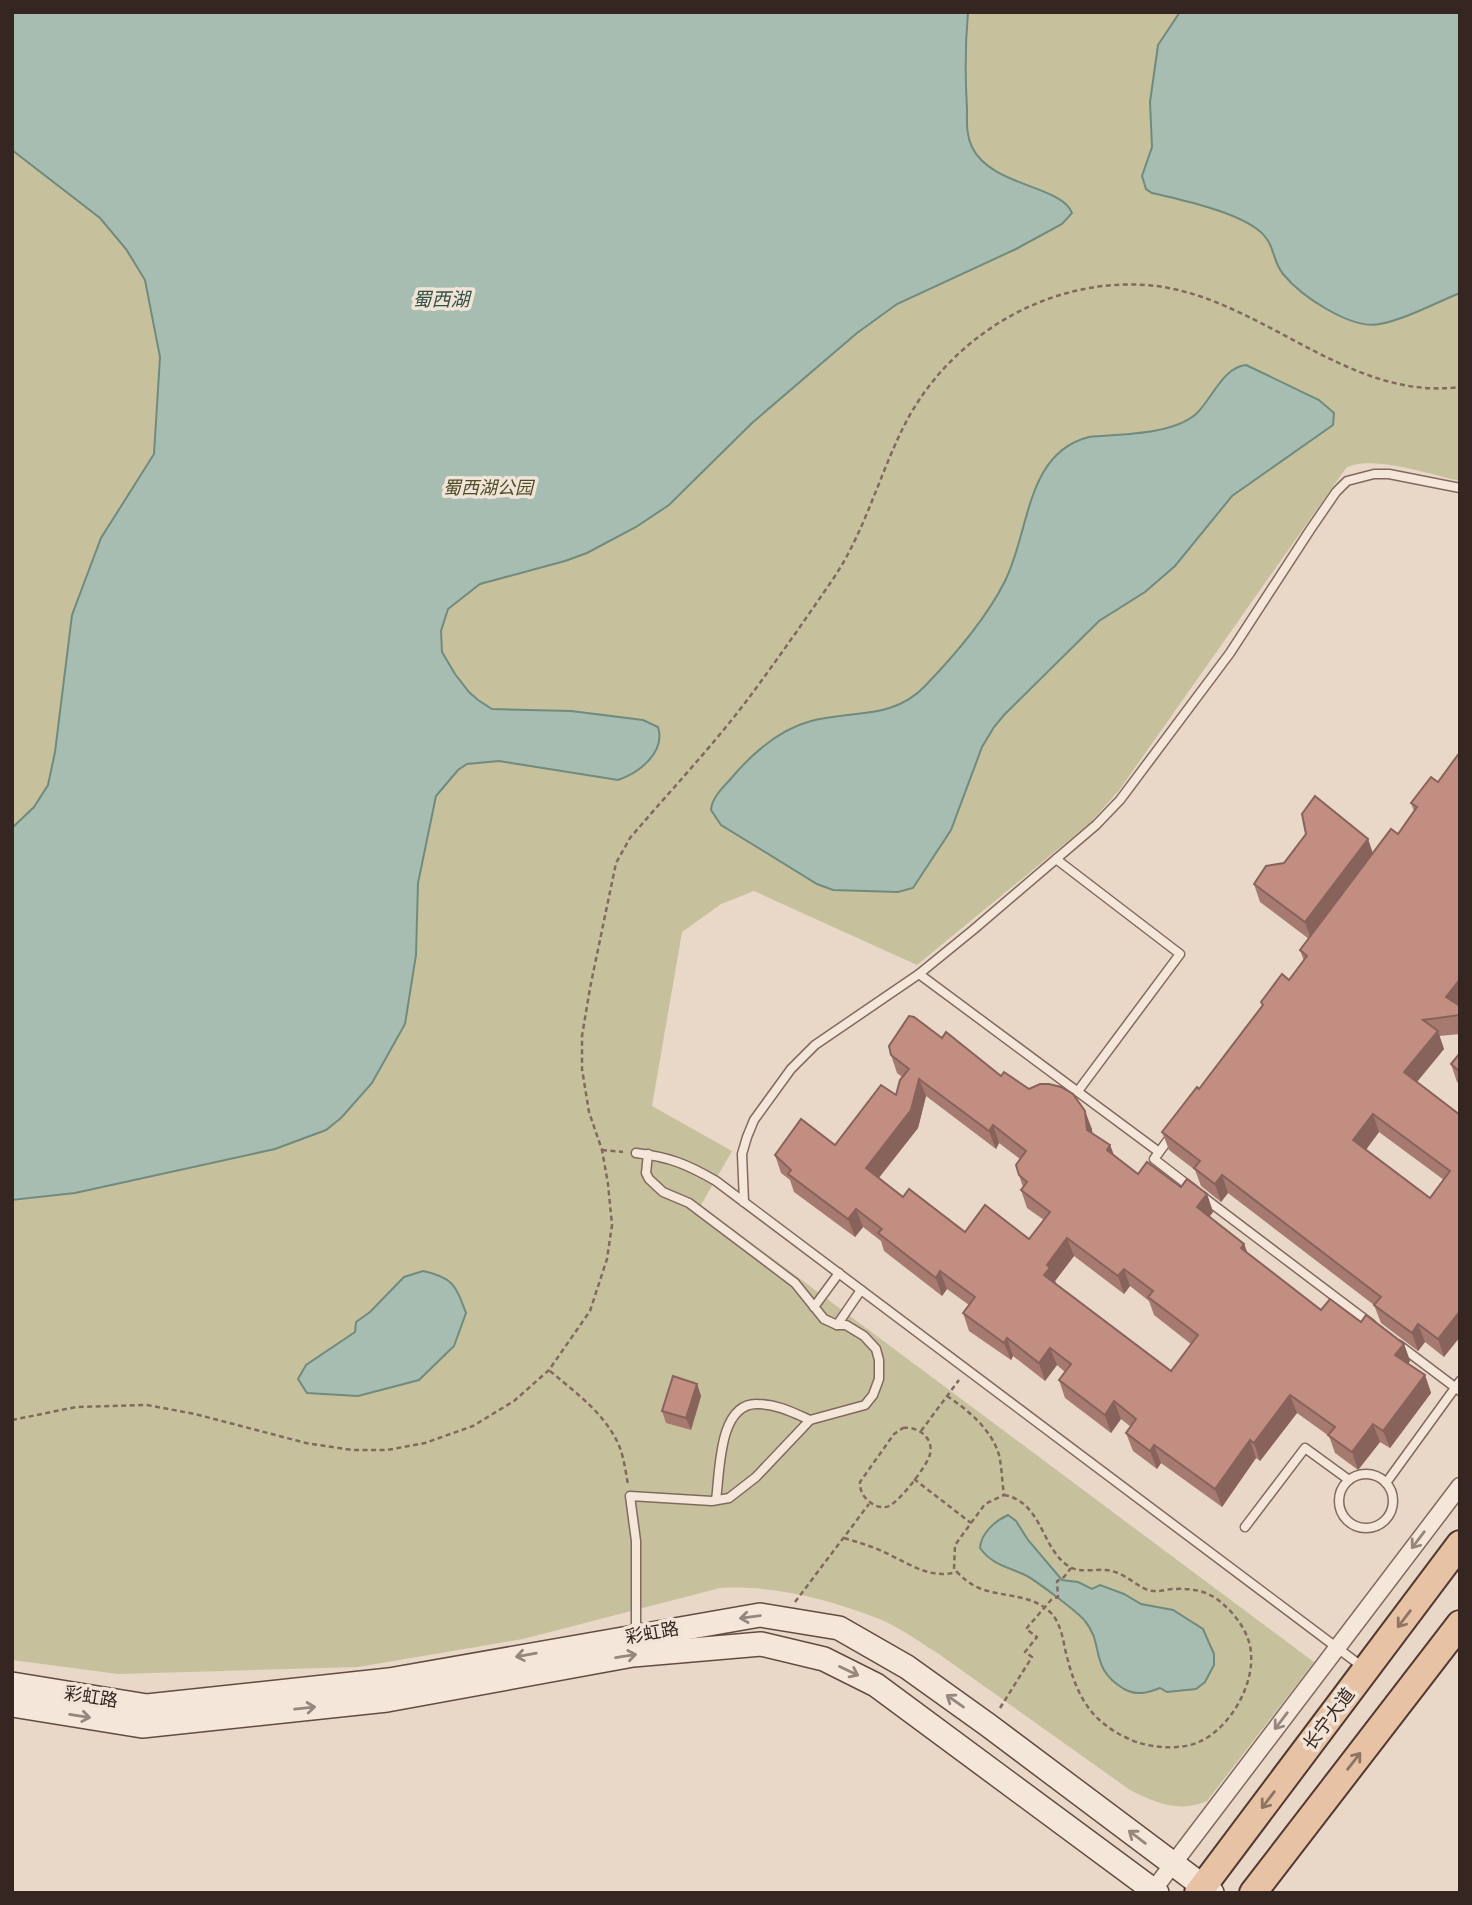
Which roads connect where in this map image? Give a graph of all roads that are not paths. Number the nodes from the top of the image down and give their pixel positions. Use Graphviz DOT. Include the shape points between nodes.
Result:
graph roads {
  1 [pos="1460,488"];
  2 [pos="1056,859"];
  3 [pos="919,974"];
  4 [pos="1078,1091"];
  5 [pos="1176,1130"];
  6 [pos="1159,1152"];
  7 [pos="636,1153"];
  8 [pos="648,1154"];
  9 [pos="744,1202"];
  10 [pos="839,1273"];
  11 [pos="861,1290"];
  12 [pos="814,1307"];
  13 [pos="836,1325"];
  14 [pos="1383,1333"];
  15 [pos="1394,1341"];
  16 [pos="1460,1381"];
  17 [pos="1460,1391"];
  18 [pos="810,1420"];
  19 [pos="1349,1480"];
  20 [pos="1386,1483"];
  21 [pos="1460,1486"];
  22 [pos="716,1500"];
  23 [pos="1245,1527"];
  24 [pos="1460,1544"];
  25 [pos="1460,1624"];
  26 [pos="636,1635"];
  27 [pos="1337,1647"];
  28 [pos="1366,1670"];
  29 [pos="12,1684"];
  30 [pos="12,1704"];
  31 [pos="1173,1864"];
  32 [pos="1204,1891"];
  33 [pos="1154,1892"];
  34 [pos="1253,1893"];
  1 -- 2 [label="lane" via="1389,474 1347,481 1230,653 1120,800"];
  2 -- 3 [label="lane"];
  2 -- 4 [label="lane" via="1180,954"];
  3 -- 4 [label="lane"];
  3 -- 9 [label="lane" via="815,1045 777,1088 747,1138"];
  4 -- 6 [label="lane"];
  5 -- 6 [label="lane"];
  6 -- 14 [label="lane" via="1154,1160"];
  7 -- 8 [label="lane"];
  8 -- 9 [label="lane" via="686,1164"];
  8 -- 12 [label="lane" via="646,1172 654,1185 689,1203 795,1283"];
  9 -- 10 [label="lane"];
  10 -- 11 [label="lane"];
  10 -- 12 [label="lane"];
  11 -- 13 [label="lane"];
  11 -- 27 [label="lane"];
  12 -- 13 [label="lane"];
  13 -- 18 [label="lane" via="855,1329 876,1349 877,1388 859,1408"];
  15 -- 17 [label="lane"];
  16 -- 20 [label="lane"];
  18 -- 22 [label="lane" via="736,1494"];
  18 -- 22 [label="lane" via="758,1404 747,1405 734,1415 725,1434"];
  19 -- 20 [label="lane" via="1366,1474"];
  19 -- 20 [label="lane" via="1339,1495 1342,1514 1356,1527 1366,1529 1391,1514 1393,1495"];
  19 -- 23 [label="lane" via="1305,1448"];
  21 -- 27 [label="street, one-way"];
  22 -- 26 [label="lane" via="630,1496 636,1541"];
  24 -- 28 [label="main road, 长宁大道, one-way"];
  34 -- 25 [label="main road, one-way"];
  26 -- 29 [label="main road, 彩虹路, one-way" via="390,1680 147,1706"];
  31 -- 26 [label="main road, 彩虹路, one-way" via="907,1667 839,1629 760,1615"];
  27 -- 28 [label="lane"];
  27 -- 31 [label="street, one-way"];
  28 -- 32 [label="main road, 长宁大道, one-way"];
  30 -- 33 [label="main road, 彩虹路, one-way" via="142,1726 387,1700 633,1655 761,1644 824,1659 876,1685"];
  31 -- 32 [label="main road, 彩虹路"];
  31 -- 33 [label="street"];
}
